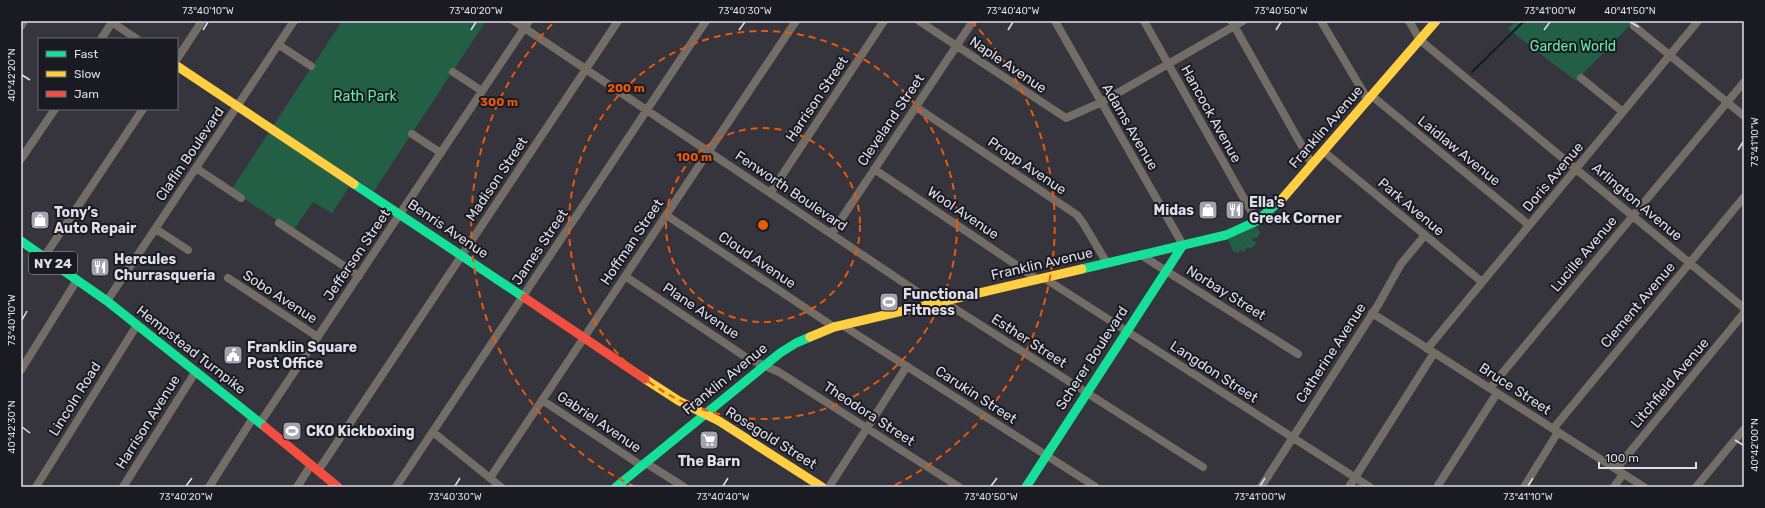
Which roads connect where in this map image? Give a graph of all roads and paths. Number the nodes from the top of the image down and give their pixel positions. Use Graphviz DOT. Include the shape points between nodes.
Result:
graph roads {
  1 [pos="24,21"];
  2 [pos="202,21"];
  3 [pos="294,21"];
  4 [pos="514,21"];
  5 [pos="618,21"];
  6 [pos="706,21"];
  7 [pos="796,21"];
  8 [pos="884,21"];
  9 [pos="919,21"];
  10 [pos="973,21"];
  11 [pos="1055,21"];
  12 [pos="1144,21"];
  13 [pos="1243,21"];
  14 [pos="1321,21"];
  15 [pos="1409,21"];
  16 [pos="1436,21"];
  17 [pos="1698,21"];
  18 [pos="112,22"];
  19 [pos="1233,23"];
  20 [pos="527,24"];
  21 [pos="21,26"];
  22 [pos="1634,26"];
  23 [pos="102,38"];
  24 [pos="136,38"];
  25 [pos="1420,40"];
  26 [pos="279,45"];
  27 [pos="956,46"];
  28 [pos="1670,55"];
  29 [pos="178,57"];
  30 [pos="1168,64"];
  31 [pos="311,66"];
  32 [pos="178,67"];
  33 [pos="586,69"];
  34 [pos="453,72"];
  35 [pos="1581,78"];
  36 [pos="1744,82"];
  37 [pos="482,91"];
  38 [pos="1370,98"];
  39 [pos="1102,102"];
  40 [pos="1727,102"];
  41 [pos="238,106"];
  42 [pos="916,107"];
  43 [pos="54,110"];
  44 [pos="142,110"];
  45 [pos="647,110"];
  46 [pos="1623,112"];
  47 [pos="1744,116"];
  48 [pos="412,134"];
  49 [pos="709,151"];
  50 [pos="1323,151"];
  51 [pos="441,153"];
  52 [pos="21,159"];
  53 [pos="1312,164"];
  54 [pos="196,168"];
  55 [pos="874,169"];
  56 [pos="1576,169"];
  57 [pos="770,192"];
  58 [pos="1744,197"];
  59 [pos="241,198"];
  60 [pos="400,214"];
  61 [pos="666,215"];
  62 [pos="1633,216"];
  63 [pos="1256,220"];
  64 [pos="279,223"];
  65 [pos="1529,225"];
  66 [pos="156,229"];
  67 [pos="832,233"];
  68 [pos="1425,235"];
  69 [pos="21,241"];
  70 [pos="1183,245"];
  71 [pos="188,250"];
  72 [pos="461,255"];
  73 [pos="1141,255"];
  74 [pos="44,257"];
  75 [pos="1107,263"];
  76 [pos="1690,263"];
  77 [pos="1165,271"];
  78 [pos="359,276"];
  79 [pos="625,276"];
  80 [pos="228,278"];
  81 [pos="1040,279"];
  82 [pos="77,280"];
  83 [pos="1482,282"];
  84 [pos="523,296"];
  85 [pos="943,300"];
  86 [pos="107,302"];
  87 [pos="934,303"];
  88 [pos="1744,308"];
  89 [pos="1372,313"];
  90 [pos="1744,313"];
  91 [pos="137,325"];
  92 [pos="838,326"];
  93 [pos="1126,331"];
  94 [pos="318,337"];
  95 [pos="584,338"];
  96 [pos="1427,349"];
  97 [pos="1434,353"];
  98 [pos="1298,354"];
  99 [pos="764,365"];
  100 [pos="907,366"];
  101 [pos="21,370"];
  102 [pos="196,371"];
  103 [pos="1494,391"];
  104 [pos="1086,393"];
  105 [pos="542,400"];
  106 [pos="704,414"];
  107 [pos="256,420"];
  108 [pos="867,428"];
  109 [pos="1744,429"];
  110 [pos="1555,430"];
  111 [pos="433,432"];
  112 [pos="1293,438"];
  113 [pos="1046,455"];
  114 [pos="644,464"];
  115 [pos="311,465"];
  116 [pos="1202,467"];
  117 [pos="318,471"];
  118 [pos="1620,471"];
  119 [pos="1355,477"];
  120 [pos="490,478"];
  121 [pos="36,487"];
  122 [pos="123,487"];
  123 [pos="210,487"];
  124 [pos="297,487"];
  125 [pos="338,487"];
  126 [pos="396,487"];
  127 [pos="502,487"];
  128 [pos="616,487"];
  129 [pos="684,487"];
  130 [pos="822,487"];
  131 [pos="829,487"];
  132 [pos="959,487"];
  133 [pos="1026,487"];
  134 [pos="1096,487"];
  135 [pos="1261,487"];
  136 [pos="1349,487"];
  137 [pos="1370,487"];
  138 [pos="1437,487"];
  139 [pos="1524,487"];
  140 [pos="1614,487"];
  141 [pos="1644,487"];
  142 [pos="1696,487"];
  1 -- 21 [label="street"];
  2 -- 29 [label="street"];
  3 -- 26 [label="street, Claflin Boulevard"];
  4 -- 20 [label="street, Fenworth Boulevard"];
  5 -- 33 [label="street, Madison Street"];
  6 -- 45 [label="street, James Street"];
  7 -- 49 [label="street, Hoffman Street"];
  8 -- 57 [label="street, Harrison Street"];
  9 -- 27 [label="street, Naple Avenue"];
  10 -- 27 [label="street, Cleveland Street"];
  11 -- 39 [label="street, Adams Avenue"];
  12 -- 30 [label="street, Hancock Avenue"];
  13 -- 19 [label="street"];
  14 -- 38 [label="street, Laidlaw Avenue"];
  15 -- 25 [label="street"];
  16 -- 25 [label="main road, Franklin Avenue"];
  17 -- 28 [label="street, Doris Avenue"];
  18 -- 23 [label="street"];
  18 -- 24 [label="street"];
  19 -- 30 [label="street"];
  19 -- 53 [label="street"];
  20 -- 33 [label="street, Fenworth Boulevard"];
  20 -- 37 [label="street, Jefferson Street"];
  22 -- 28 [label="street"];
  25 -- 38 [label="main road, Franklin Avenue"];
  25 -- 56 [label="street, Arlington Avenue"];
  26 -- 31 [label="street"];
  26 -- 41 [label="street, Claflin Boulevard"];
  27 -- 39 [label="street, Naple Avenue" via="1066,118"];
  27 -- 42 [label="street, Cleveland Street"];
  28 -- 40 [label="street"];
  28 -- 46 [label="street, Doris Avenue"];
  30 -- 39 [label="street"];
  30 -- 63 [label="street, Hancock Avenue"];
  32 -- 41 [label="main road, Benris Avenue"];
  33 -- 45 [label="street, Fenworth Boulevard"];
  33 -- 72 [label="street, Madison Street"];
  34 -- 37 [label="street"];
  35 -- 46 [label="street"];
  36 -- 40 [label="street, Lucille Avenue"];
  37 -- 51 [label="street, Jefferson Street"];
  38 -- 50 [label="main road, Franklin Avenue"];
  38 -- 65 [label="street, Laidlaw Avenue"];
  39 -- 70 [label="street, Adams Avenue"];
  40 -- 47 [label="street"];
  40 -- 62 [label="street, Lucille Avenue"];
  41 -- 54 [label="street, Claflin Boulevard"];
  41 -- 60 [label="main road, Benris Avenue"];
  42 -- 55 [label="street, Cleveland Street"];
  42 -- 75 [label="street, Propp Avenue" via="1077,215"];
  43 -- 52 [label="street"];
  44 -- 74 [label="street"];
  45 -- 49 [label="street, Fenworth Boulevard"];
  45 -- 84 [label="street, James Street"];
  46 -- 56 [label="street, Doris Avenue"];
  48 -- 51 [label="street"];
  49 -- 57 [label="street, Fenworth Boulevard"];
  49 -- 61 [label="street, Hoffman Street"];
  50 -- 53 [label="main road, Franklin Avenue"];
  50 -- 68 [label="street, Park Avenue"];
  51 -- 60 [label="street, Jefferson Street"];
  53 -- 63 [label="main road, Franklin Avenue" via="1276,204"];
  54 -- 59 [label="street"];
  54 -- 66 [label="street, Claflin Boulevard"];
  55 -- 67 [label="street, Cleveland Street"];
  55 -- 81 [label="street, Wool Avenue"];
  56 -- 62 [label="street, Arlington Avenue"];
  56 -- 65 [label="street, Doris Avenue"];
  57 -- 67 [label="street, Fenworth Boulevard"];
  58 -- 76 [label="street, Clement Avenue"];
  60 -- 72 [label="main road, Benris Avenue"];
  60 -- 78 [label="street, Jefferson Street"];
  61 -- 79 [label="street, Hoffman Street"];
  61 -- 92 [label="street, Cloud Avenue"];
  62 -- 76 [label="street, Arlington Avenue"];
  62 -- 103 [label="street, Lucille Avenue"];
  63 -- 70 [label="main road, Franklin Avenue" via="1226,234"];
  64 -- 78 [label="street"];
  65 -- 83 [label="street, Doris Avenue"];
  66 -- 71 [label="street"];
  66 -- 86 [label="street, Claflin Boulevard"];
  67 -- 87 [label="street, Fenworth Boulevard"];
  68 -- 83 [label="street, Park Avenue"];
  68 -- 89 [label="street, Catherine Avenue" via="1401,264"];
  69 -- 74 [label="main road, Hempstead Turnpike / NY 24"];
  70 -- 73 [label="main road, Franklin Avenue"];
  70 -- 77 [label="main road, Scherer Boulevard"];
  72 -- 84 [label="main road, Benris Avenue"];
  72 -- 117 [label="street, Madison Street"];
  73 -- 75 [label="main road, Franklin Avenue"];
  73 -- 77 [label="street, Norbay Street"];
  74 -- 82 [label="main road, Hempstead Turnpike / NY 24"];
  75 -- 81 [label="main road, Franklin Avenue"];
  76 -- 88 [label="street, Arlington Avenue"];
  76 -- 110 [label="street, Clement Avenue"];
  77 -- 93 [label="main road, Scherer Boulevard"];
  77 -- 98 [label="street, Norbay Street"];
  78 -- 94 [label="street, Jefferson Street"];
  79 -- 95 [label="street, Hoffman Street"];
  79 -- 99 [label="street, Plane Avenue" via="747,358"];
  80 -- 94 [label="street, Sobo Avenue"];
  81 -- 85 [label="main road, Franklin Avenue"];
  81 -- 93 [label="street, Langdon Street"];
  82 -- 86 [label="main road, Hempstead Turnpike / NY 24"];
  82 -- 101 [label="street"];
  83 -- 96 [label="street, Doris Avenue"];
  84 -- 95 [label="main road, Benris Avenue"];
  84 -- 111 [label="street, James Street"];
  85 -- 87 [label="main road, Franklin Avenue"];
  85 -- 104 [label="street, Esther Street"];
  86 -- 91 [label="main road, Hempstead Turnpike / NY 24"];
  87 -- 92 [label="main road, Franklin Avenue"];
  89 -- 96 [label="street, Bruce Street"];
  89 -- 112 [label="street, Catherine Avenue"];
  90 -- 118 [label="street, Litchfield Avenue"];
  91 -- 102 [label="main road, Hempstead Turnpike / NY 24"];
  91 -- 121 [label="street, Lincoln Road"];
  92 -- 99 [label="main road, Franklin Avenue" via="796,343"];
  92 -- 100 [label="street, Carukin Street"];
  93 -- 104 [label="main road, Scherer Boulevard"];
  93 -- 112 [label="street, Langdon Street"];
  94 -- 107 [label="street, Jefferson Street"];
  95 -- 105 [label="street, Hoffman Street"];
  95 -- 106 [label="main road, Benris Avenue" via="679,401"];
  96 -- 97 [label="street, Bruce Street"];
  97 -- 103 [label="street, Bruce Street"];
  97 -- 119 [label="street"];
  99 -- 106 [label="main road, Franklin Avenue"];
  99 -- 108 [label="street, Theodora Street"];
  100 -- 108 [label="street"];
  100 -- 113 [label="street, Carukin Street"];
  102 -- 107 [label="main road, Hempstead Turnpike / NY 24"];
  102 -- 122 [label="street, Harrison Avenue"];
  103 -- 110 [label="street, Bruce Street"];
  103 -- 138 [label="street, Lucille Avenue"];
  104 -- 113 [label="main road, Scherer Boulevard"];
  104 -- 116 [label="street, Esther Street"];
  105 -- 114 [label="street, Gabriel Avenue"];
  105 -- 120 [label="street, Hoffman Street"];
  106 -- 114 [label="main road, Franklin Avenue"];
  106 -- 130 [label="main road, Rosegold Street"];
  107 -- 115 [label="main road, Hempstead Turnpike / NY 24"];
  107 -- 123 [label="street, Jefferson Street"];
  108 -- 131 [label="street"];
  108 -- 132 [label="street, Theodora Street"];
  109 -- 142 [label="street"];
  110 -- 118 [label="street, Bruce Street"];
  110 -- 139 [label="street, Clement Avenue"];
  111 -- 120 [label="street"];
  111 -- 126 [label="street, James Street"];
  112 -- 119 [label="street, Langdon Street"];
  112 -- 135 [label="street, Catherine Avenue"];
  113 -- 133 [label="main road, Scherer Boulevard"];
  113 -- 134 [label="street, Carukin Street"];
  114 -- 128 [label="main road, Franklin Avenue"];
  114 -- 129 [label="street, Gabriel Avenue"];
  115 -- 117 [label="main road, Hempstead Turnpike / NY 24"];
  115 -- 124 [label="street"];
  117 -- 125 [label="main road, Hempstead Turnpike / NY 24"];
  118 -- 140 [label="street, Litchfield Avenue"];
  118 -- 141 [label="street, Bruce Street"];
  119 -- 136 [label="street"];
  119 -- 137 [label="street, Langdon Street"];
  120 -- 127 [label="street"];
}
